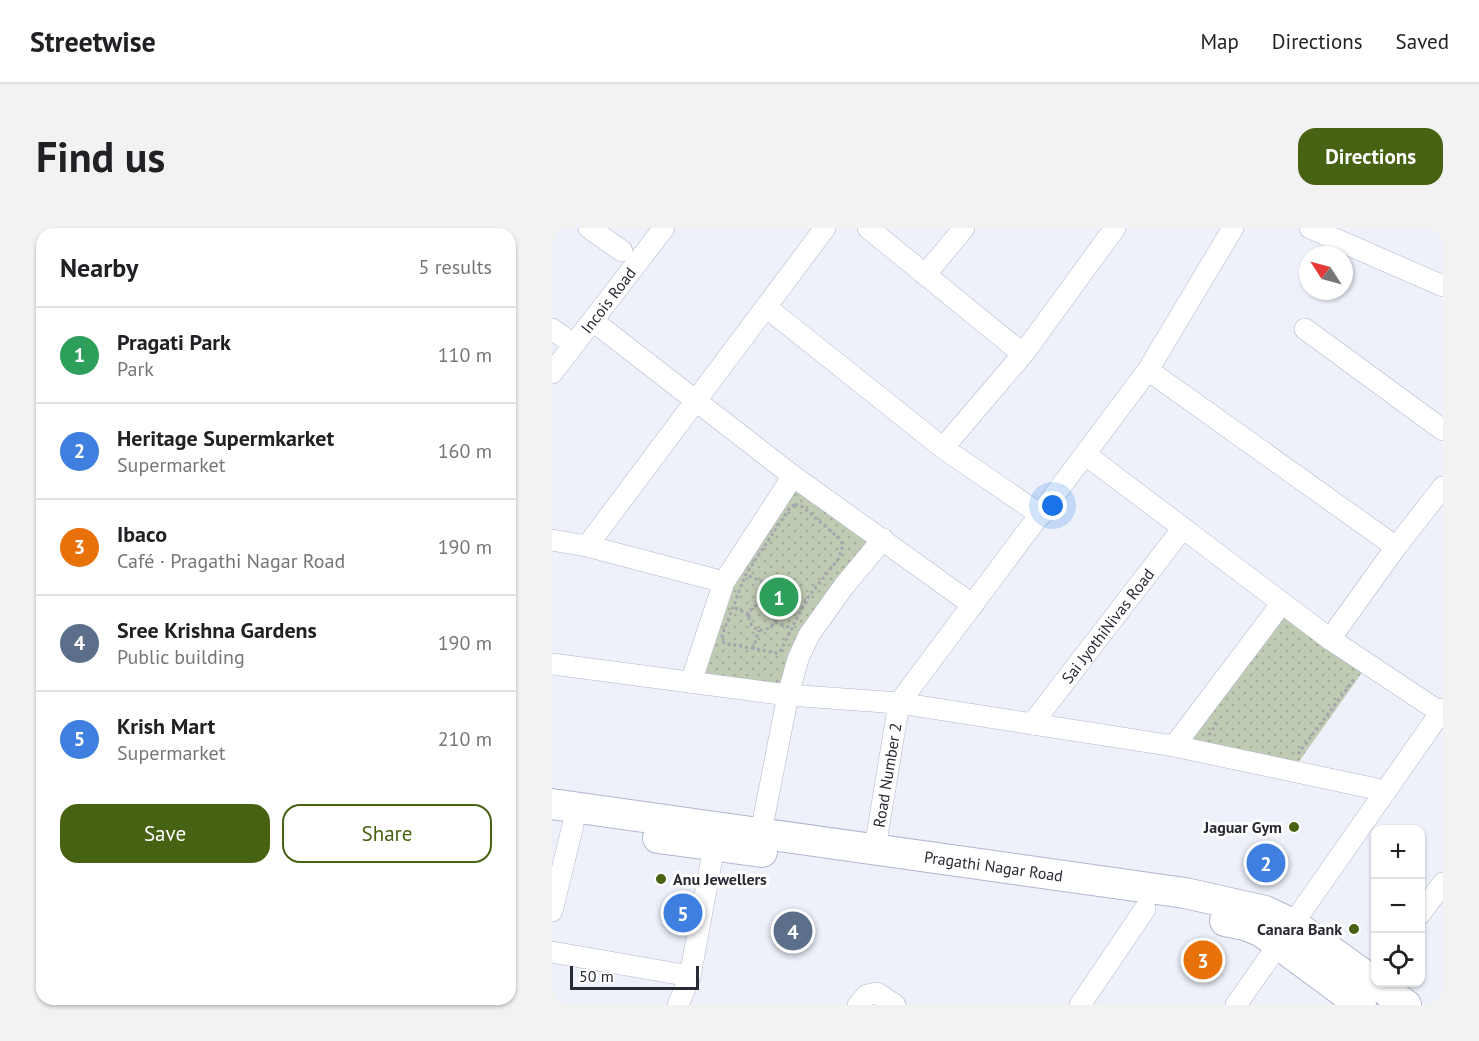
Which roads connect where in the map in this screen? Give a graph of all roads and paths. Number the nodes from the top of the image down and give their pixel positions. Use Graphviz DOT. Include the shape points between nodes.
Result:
graph roads {
  1 [pos="589,228"];
  2 [pos="664,228"];
  3 [pos="825,228"];
  4 [pos="868,228"];
  5 [pos="964,228"];
  6 [pos="1115,228"];
  7 [pos="1233,228"];
  8 [pos="1310,228"];
  9 [pos="622,251"];
  10 [pos="925,275"];
  11 [pos="1443,286"];
  12 [pos="766,307"];
  13 [pos="593,321"];
  14 [pos="552,329"];
  15 [pos="1305,329"];
  16 [pos="573,344"];
  17 [pos="1023,354"];
  18 [pos="1148,370"];
  19 [pos="552,373"];
  20 [pos="697,400"];
  21 [pos="1443,430"];
  22 [pos="943,448"];
  23 [pos="1086,455"];
  24 [pos="793,476"];
  25 [pos="1443,487"];
  26 [pos="1041,515"];
  27 [pos="1183,528"];
  28 [pos="883,539"];
  29 [pos="552,540"];
  30 [pos="587,546"];
  31 [pos="1396,547"];
  32 [pos="724,582"];
  33 [pos="777,587"];
  34 [pos="1282,603"];
  35 [pos="768,604"];
  36 [pos="973,605"];
  37 [pos="749,614"];
  38 [pos="774,621"];
  39 [pos="759,630"];
  40 [pos="1330,639"];
  41 [pos="753,649"];
  42 [pos="552,664"];
  43 [pos="1356,673"];
  44 [pos="692,682"];
  45 [pos="788,695"];
  46 [pos="899,702"];
  47 [pos="1442,710"];
  48 [pos="1219,720"];
  49 [pos="1032,724"];
  50 [pos="1206,739"];
  51 [pos="1174,746"];
  52 [pos="1293,755"];
  53 [pos="1386,791"];
  54 [pos="552,804"];
  55 [pos="563,824"];
  56 [pos="761,832"];
  57 [pos="714,847"];
  58 [pos="875,848"];
  59 [pos="1443,883"];
  60 [pos="1425,907"];
  61 [pos="1145,909"];
  62 [pos="552,910"];
  63 [pos="1286,934"];
  64 [pos="552,952"];
  65 [pos="690,976"];
  66 [pos="1370,988"];
  67 [pos="678,1005"];
  68 [pos="858,1005"];
  69 [pos="895,1005"];
  70 [pos="1080,1005"];
  71 [pos="1236,1005"];
  72 [pos="1406,1005"];
  1 -- 9 [label="street"];
  2 -- 13 [label="street, Incois Road"];
  3 -- 12 [label="street"];
  4 -- 10 [label="street"];
  5 -- 10 [label="street"];
  6 -- 17 [label="street"];
  7 -- 18 [label="street"];
  8 -- 11 [label="street"];
  10 -- 17 [label="street"];
  12 -- 20 [label="street"];
  12 -- 22 [label="street"];
  13 -- 16 [label="street, Incois Road"];
  13 -- 20 [label="street"];
  14 -- 16 [label="street"];
  15 -- 21 [label="street"];
  16 -- 19 [label="street, Incois Road"];
  17 -- 22 [label="street"];
  18 -- 23 [label="street"];
  18 -- 31 [label="street"];
  20 -- 24 [label="street"];
  20 -- 30 [label="street"];
  22 -- 26 [label="street"];
  23 -- 26 [label="street"];
  23 -- 27 [label="street"];
  24 -- 28 [label="street"];
  24 -- 32 [label="street"];
  25 -- 31 [label="street"];
  26 -- 36 [label="street"];
  27 -- 34 [label="street"];
  27 -- 49 [label="street, Sai JyothiNivas Road"];
  28 -- 36 [label="street"];
  28 -- 45 [label="street" via="808,635"];
  29 -- 30 [label="street"];
  30 -- 32 [label="street"];
  31 -- 40 [label="street"];
  32 -- 44 [label="street"];
  33 -- 33 [label="path" via="806,600 842,551 840,538 798,504 789,509 746,574"];
  33 -- 35 [label="path"];
  34 -- 40 [label="street"];
  34 -- 51 [label="street"];
  35 -- 37 [label="path" via="756,605"];
  35 -- 38 [label="path" via="774,610"];
  36 -- 46 [label="street"];
  37 -- 39 [label="path" via="751,624"];
  37 -- 41 [label="path" via="733,607 722,638 729,645"];
  38 -- 39 [label="path" via="768,629"];
  38 -- 41 [label="path" via="793,629 782,651"];
  39 -- 41 [label="path"];
  40 -- 47 [label="street"];
  42 -- 44 [label="street"];
  43 -- 52 [label="path" via="1302,751"];
  44 -- 45 [label="street"];
  45 -- 46 [label="street"];
  45 -- 56 [label="street"];
  46 -- 49 [label="street"];
  46 -- 58 [label="street, Road Number 2"];
  47 -- 53 [label="street"];
  48 -- 50 [label="path"];
  49 -- 51 [label="street"];
  51 -- 53 [label="street"];
  53 -- 63 [label="street"];
  54 -- 56 [label="main road, Pragathi Nagar Road"];
  55 -- 57 [label="main road, Pragathi Nagar Road"];
  55 -- 62 [label="street"];
  56 -- 58 [label="main road, Pragathi Nagar Road"];
  57 -- 61 [label="main road, Pragathi Nagar Road"];
  57 -- 65 [label="street"];
  58 -- 63 [label="main road, Pragathi Nagar Road" via="1185,893 1265,910"];
  59 -- 60 [label="street"];
  61 -- 63 [label="main road, Pragathi Nagar Road"];
  61 -- 70 [label="street"];
  63 -- 66 [label="main road, Pragathi Nagar Road"];
  63 -- 71 [label="street"];
  64 -- 65 [label="street"];
  65 -- 67 [label="street"];
  66 -- 72 [label="main road, Pragathi Nagar Road"];
  68 -- 69 [label="street" via="867,995 877,993"];
}
